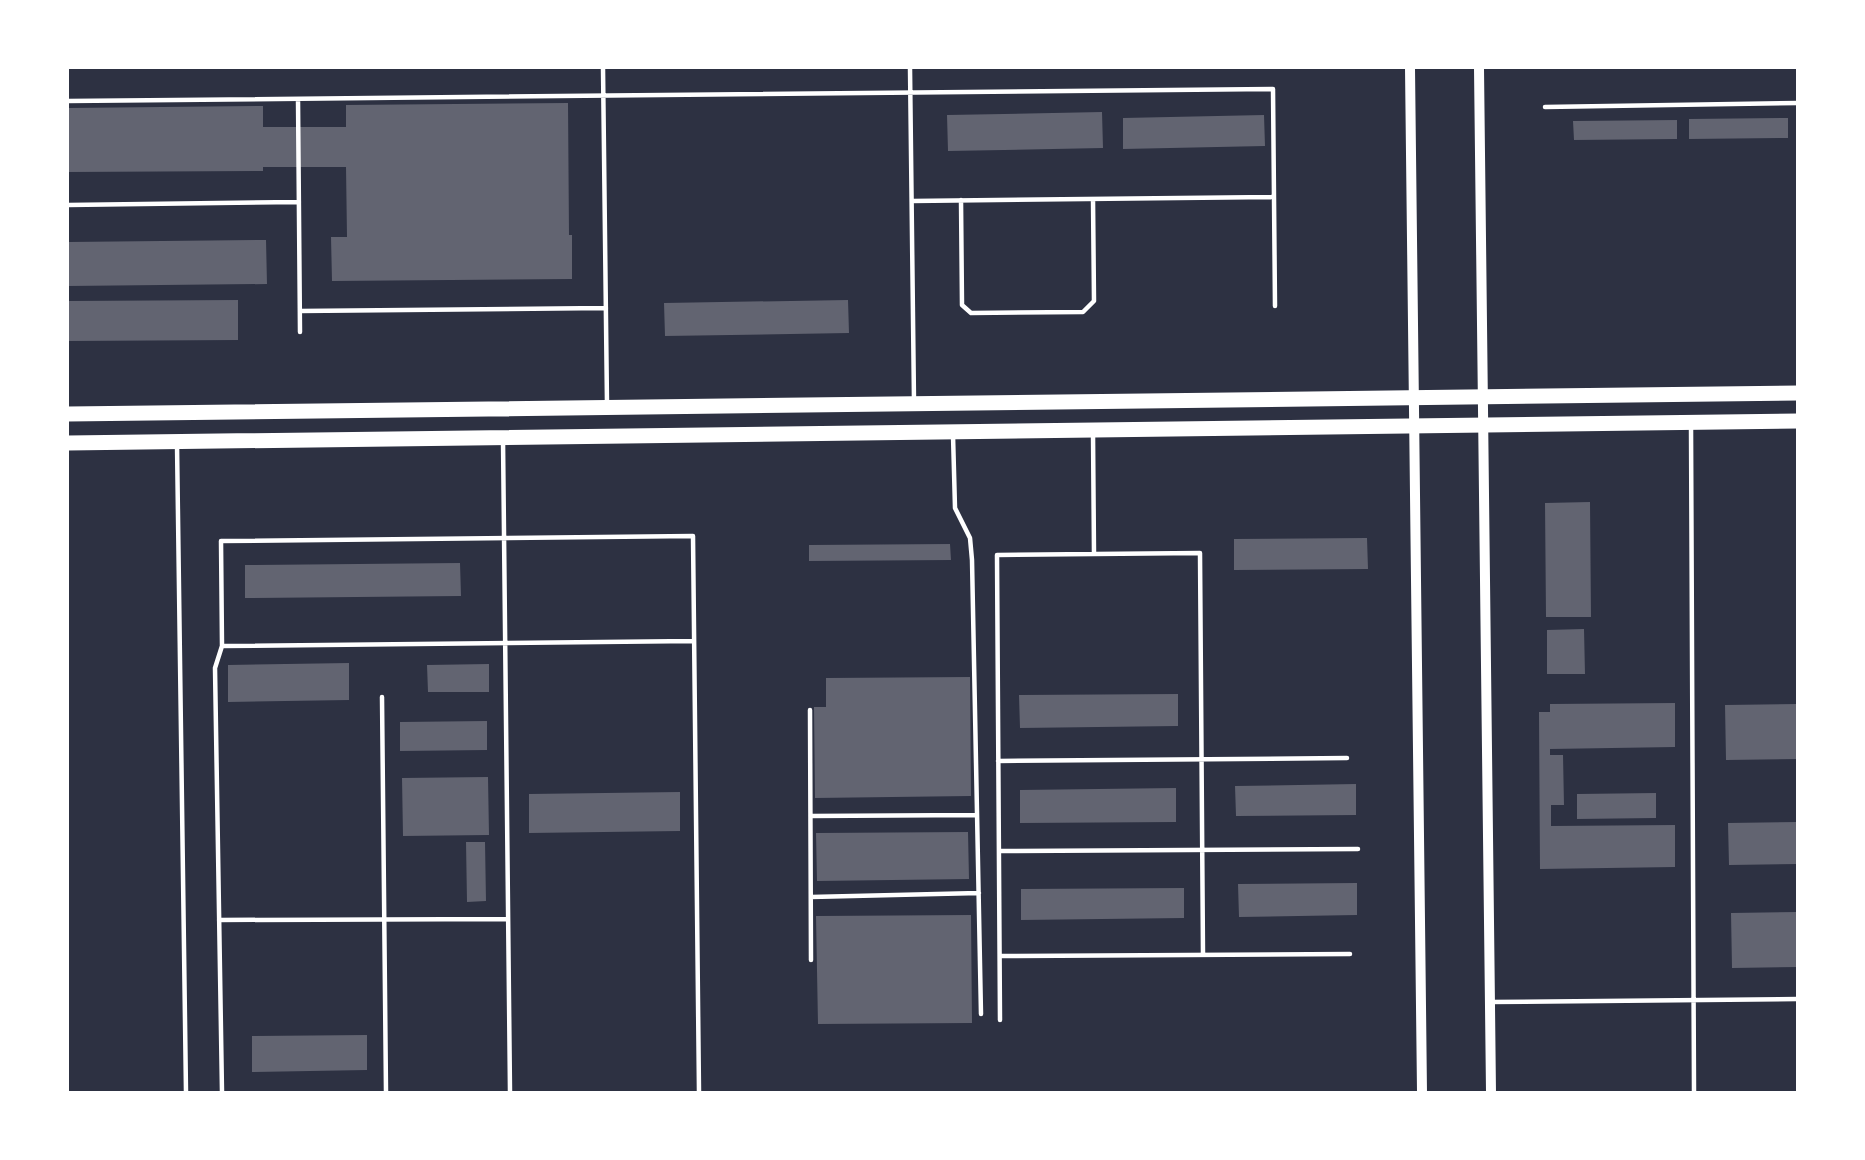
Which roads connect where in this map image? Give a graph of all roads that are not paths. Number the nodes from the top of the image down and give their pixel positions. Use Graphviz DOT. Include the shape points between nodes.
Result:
graph roads {
  1 [pos="603,68"];
  2 [pos="910,68"];
  3 [pos="1410,68"];
  4 [pos="1479,68"];
  5 [pos="910,93"];
  6 [pos="604,96"];
  7 [pos="298,99"];
  8 [pos="68,101"];
  9 [pos="1797,103"];
  10 [pos="1545,107"];
  11 [pos="1274,197"];
  12 [pos="1093,199"];
  13 [pos="961,200"];
  14 [pos="912,201"];
  15 [pos="299,202"];
  16 [pos="68,205"];
  17 [pos="1275,306"];
  18 [pos="606,308"];
  19 [pos="300,311"];
  20 [pos="300,332"];
  21 [pos="1797,393"];
  22 [pos="1483,397"];
  23 [pos="1414,398"];
  24 [pos="914,404"];
  25 [pos="607,408"];
  26 [pos="68,414"];
  27 [pos="1797,422"];
  28 [pos="1691,423"];
  29 [pos="1483,425"];
  30 [pos="1414,426"];
  31 [pos="1093,430"];
  32 [pos="952,432"];
  33 [pos="503,438"];
  34 [pos="177,442"];
  35 [pos="68,443"];
  36 [pos="504,538"];
  37 [pos="1094,554"];
  38 [pos="694,641"];
  39 [pos="505,643"];
  40 [pos="222,646"];
  41 [pos="382,697"];
  42 [pos="810,710"];
  43 [pos="1347,758"];
  44 [pos="1201,759"];
  45 [pos="998,760"];
  46 [pos="977,815"];
  47 [pos="811,816"];
  48 [pos="1358,849"];
  49 [pos="1202,850"];
  50 [pos="999,851"];
  51 [pos="979,893"];
  52 [pos="811,897"];
  53 [pos="384,919"];
  54 [pos="508,919"];
  55 [pos="219,920"];
  56 [pos="1350,954"];
  57 [pos="1203,955"];
  58 [pos="999,956"];
  59 [pos="812,960"];
  60 [pos="1797,999"];
  61 [pos="1694,1000"];
  62 [pos="1490,1002"];
  63 [pos="981,1014"];
  64 [pos="1000,1020"];
  65 [pos="186,1092"];
  66 [pos="222,1092"];
  67 [pos="386,1092"];
  68 [pos="510,1092"];
  69 [pos="699,1092"];
  70 [pos="1422,1092"];
  71 [pos="1491,1092"];
  72 [pos="1694,1092"];
  1 -- 6 [label="lane"];
  2 -- 5 [label="lane"];
  3 -- 23 [label="street"];
  4 -- 22 [label="street"];
  5 -- 6 [label="lane"];
  5 -- 11 [label="lane" via="1273,89"];
  5 -- 14 [label="lane"];
  6 -- 7 [label="lane"];
  6 -- 18 [label="lane"];
  7 -- 8 [label="lane"];
  7 -- 15 [label="lane"];
  9 -- 10 [label="lane"];
  11 -- 12 [label="lane"];
  11 -- 17 [label="lane"];
  12 -- 13 [label="lane"];
  12 -- 13 [label="lane" via="1094,301 1083,312 971,314 962,304"];
  13 -- 14 [label="lane"];
  14 -- 24 [label="lane"];
  15 -- 16 [label="lane"];
  15 -- 19 [label="lane"];
  18 -- 19 [label="lane"];
  18 -- 25 [label="lane"];
  19 -- 20 [label="lane"];
  21 -- 22 [label="main road"];
  22 -- 23 [label="main road"];
  22 -- 29 [label="street"];
  23 -- 24 [label="main road"];
  23 -- 30 [label="street"];
  24 -- 25 [label="main road"];
  25 -- 26 [label="main road"];
  27 -- 28 [label="main road"];
  28 -- 29 [label="main road"];
  28 -- 61 [label="lane"];
  29 -- 30 [label="main road"];
  29 -- 62 [label="street"];
  30 -- 31 [label="main road"];
  30 -- 70 [label="street"];
  31 -- 32 [label="main road"];
  31 -- 37 [label="lane"];
  32 -- 33 [label="main road"];
  32 -- 46 [label="lane" via="955,508 970,538 972,560"];
  33 -- 34 [label="main road"];
  33 -- 36 [label="lane"];
  34 -- 35 [label="main road"];
  34 -- 65 [label="lane"];
  36 -- 38 [label="lane" via="693,536"];
  36 -- 39 [label="lane"];
  36 -- 40 [label="lane" via="221,541"];
  37 -- 44 [label="lane" via="1200,554"];
  37 -- 45 [label="lane" via="997,555"];
  38 -- 39 [label="lane"];
  38 -- 69 [label="lane"];
  39 -- 40 [label="lane"];
  39 -- 54 [label="lane"];
  40 -- 55 [label="lane" via="215,668"];
  41 -- 53 [label="lane"];
  42 -- 47 [label="lane"];
  43 -- 44 [label="lane"];
  44 -- 45 [label="lane"];
  44 -- 49 [label="lane"];
  45 -- 50 [label="lane"];
  46 -- 47 [label="lane"];
  46 -- 51 [label="lane"];
  47 -- 52 [label="lane"];
  48 -- 49 [label="lane"];
  49 -- 50 [label="lane"];
  49 -- 57 [label="lane"];
  50 -- 58 [label="lane"];
  51 -- 52 [label="lane"];
  51 -- 63 [label="lane"];
  52 -- 59 [label="lane"];
  53 -- 54 [label="lane"];
  53 -- 55 [label="lane"];
  53 -- 67 [label="lane"];
  54 -- 68 [label="lane"];
  55 -- 66 [label="lane"];
  56 -- 57 [label="lane"];
  57 -- 58 [label="lane"];
  58 -- 64 [label="lane"];
  60 -- 61 [label="lane"];
  61 -- 62 [label="lane"];
  61 -- 72 [label="lane"];
  62 -- 71 [label="street"];
}
